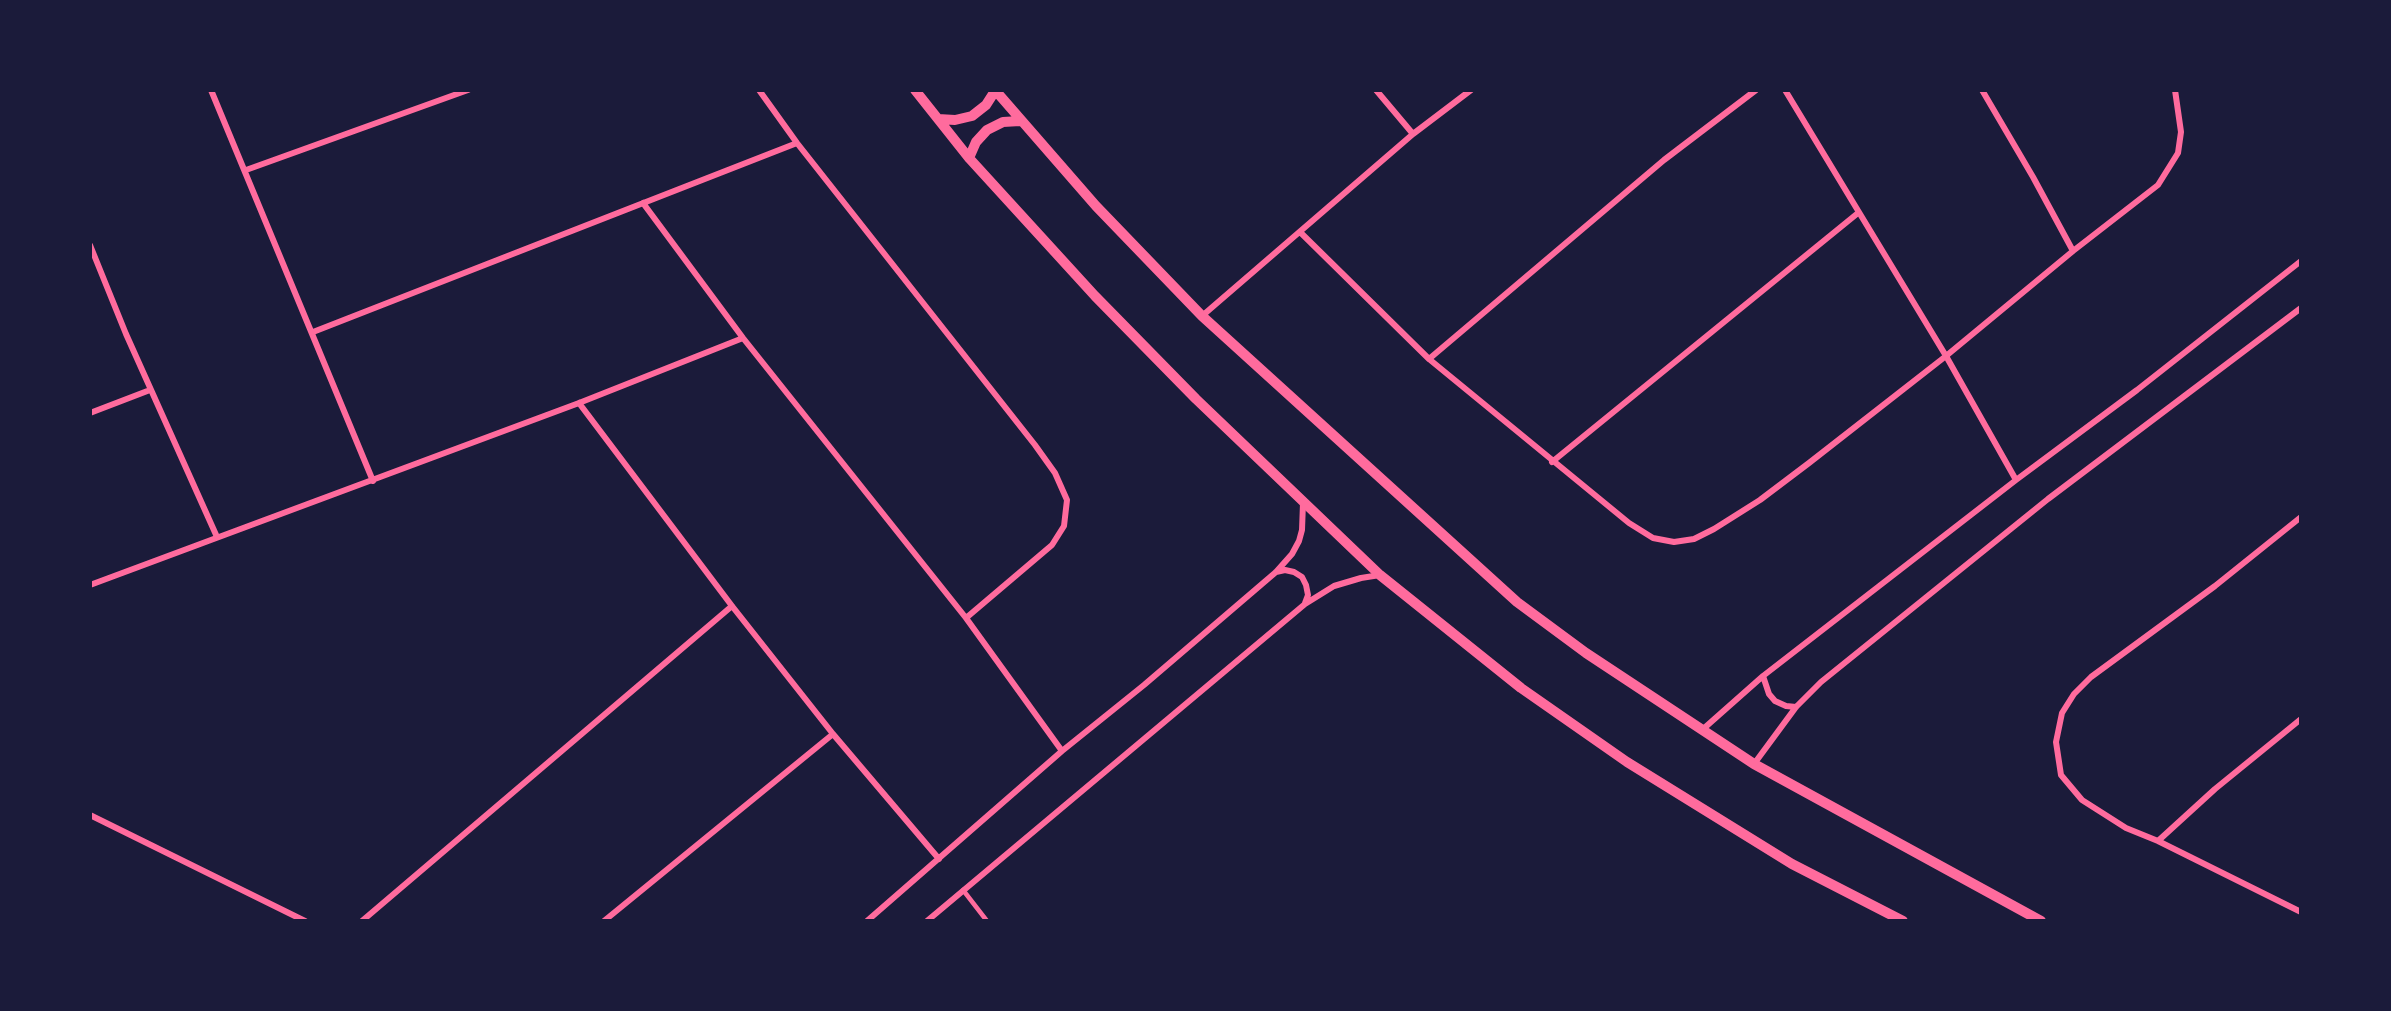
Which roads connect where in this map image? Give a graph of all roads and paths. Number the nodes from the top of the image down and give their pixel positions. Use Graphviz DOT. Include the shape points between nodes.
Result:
graph roads {
  1 [pos="211,90"];
  2 [pos="468,90"];
  3 [pos="759,90"];
  4 [pos="915,90"];
  5 [pos="995,90"];
  6 [pos="1376,90"];
  7 [pos="1471,90"];
  8 [pos="1756,90"];
  9 [pos="1785,90"];
  10 [pos="1982,90"];
  11 [pos="2175,90"];
  12 [pos="938,119"];
  13 [pos="1020,121"];
  14 [pos="1413,134"];
  15 [pos="797,143"];
  16 [pos="969,158"];
  17 [pos="246,170"];
  18 [pos="643,203"];
  19 [pos="1858,213"];
  20 [pos="1300,232"];
  21 [pos="90,246"];
  22 [pos="2073,251"];
  23 [pos="2301,261"];
  24 [pos="2301,308"];
  25 [pos="1202,316"];
  26 [pos="313,332"];
  27 [pos="743,338"];
  28 [pos="1946,356"];
  29 [pos="1428,359"];
  30 [pos="150,390"];
  31 [pos="579,403"];
  32 [pos="90,413"];
  33 [pos="1552,462"];
  34 [pos="2016,480"];
  35 [pos="373,481"];
  36 [pos="1303,503"];
  37 [pos="2301,517"];
  38 [pos="217,537"];
  39 [pos="1276,572"];
  40 [pos="1380,575"];
  41 [pos="90,585"];
  42 [pos="1305,604"];
  43 [pos="732,606"];
  44 [pos="966,618"];
  45 [pos="1763,676"];
  46 [pos="1796,707"];
  47 [pos="2301,720"];
  48 [pos="1702,731"];
  49 [pos="833,734"];
  50 [pos="1062,751"];
  51 [pos="1754,764"];
  52 [pos="90,815"];
  53 [pos="2158,841"];
  54 [pos="939,859"];
  55 [pos="963,890"];
  56 [pos="2301,912"];
  57 [pos="304,921"];
  58 [pos="362,921"];
  59 [pos="604,921"];
  60 [pos="867,921"];
  61 [pos="927,921"];
  62 [pos="987,921"];
  63 [pos="1903,921"];
  64 [pos="2041,921"];
  1 -- 17 [label="street"];
  2 -- 17 [label="street"];
  3 -- 15 [label="street"];
  4 -- 12 [label="street"];
  5 -- 12 [label="street" via="986,105 972,116"];
  5 -- 13 [label="street"];
  6 -- 14 [label="street"];
  7 -- 14 [label="street"];
  8 -- 29 [label="street" via="1603,210"];
  9 -- 19 [label="street"];
  10 -- 22 [label="street"];
  11 -- 22 [label="street" via="2181,132 2178,153 2158,185"];
  12 -- 16 [label="street"];
  13 -- 16 [label="street" via="1003,122 987,130"];
  13 -- 25 [label="street"];
  14 -- 20 [label="street"];
  15 -- 18 [label="street"];
  15 -- 44 [label="street" via="1035,445 1055,473 1067,500 1064,526 1052,545"];
  16 -- 36 [label="street" via="1095,297"];
  17 -- 26 [label="street"];
  18 -- 26 [label="street"];
  18 -- 27 [label="street"];
  19 -- 28 [label="street"];
  19 -- 33 [label="street"];
  20 -- 25 [label="street"];
  20 -- 29 [label="street"];
  21 -- 30 [label="street"];
  22 -- 28 [label="street"];
  23 -- 34 [label="street"];
  24 -- 46 [label="street" via="2038,507 1821,682"];
  25 -- 48 [label="street" via="1517,602"];
  26 -- 35 [label="street"];
  27 -- 31 [label="street"];
  27 -- 44 [label="street"];
  28 -- 33 [label="street" via="1760,500 1694,539 1674,542 1653,538"];
  28 -- 34 [label="street"];
  29 -- 33 [label="street"];
  30 -- 32 [label="street"];
  30 -- 38 [label="street"];
  31 -- 35 [label="street"];
  31 -- 43 [label="street"];
  34 -- 45 [label="street"];
  35 -- 38 [label="street"];
  36 -- 39 [label="street" via="1299,541"];
  36 -- 40 [label="street"];
  37 -- 53 [label="street" via="2091,677 2062,713 2056,742 2061,775 2082,801 2126,828"];
  38 -- 41 [label="street"];
  39 -- 42 [label="street" via="1285,570 1302,577 1308,595"];
  39 -- 50 [label="street"];
  40 -- 42 [label="street" via="1334,586"];
  40 -- 63 [label="street" via="1521,688 1627,762 1792,864"];
  42 -- 55 [label="street"];
  43 -- 49 [label="street"];
  43 -- 58 [label="street"];
  44 -- 50 [label="street"];
  45 -- 46 [label="street" via="1775,700"];
  45 -- 48 [label="street"];
  46 -- 51 [label="street"];
  47 -- 53 [label="street"];
  48 -- 51 [label="street"];
  49 -- 54 [label="street"];
  49 -- 59 [label="street"];
  50 -- 54 [label="street"];
  51 -- 64 [label="street"];
  52 -- 57 [label="street"];
  53 -- 56 [label="street"];
  54 -- 60 [label="street"];
  55 -- 61 [label="street"];
  55 -- 62 [label="lane"];
}
